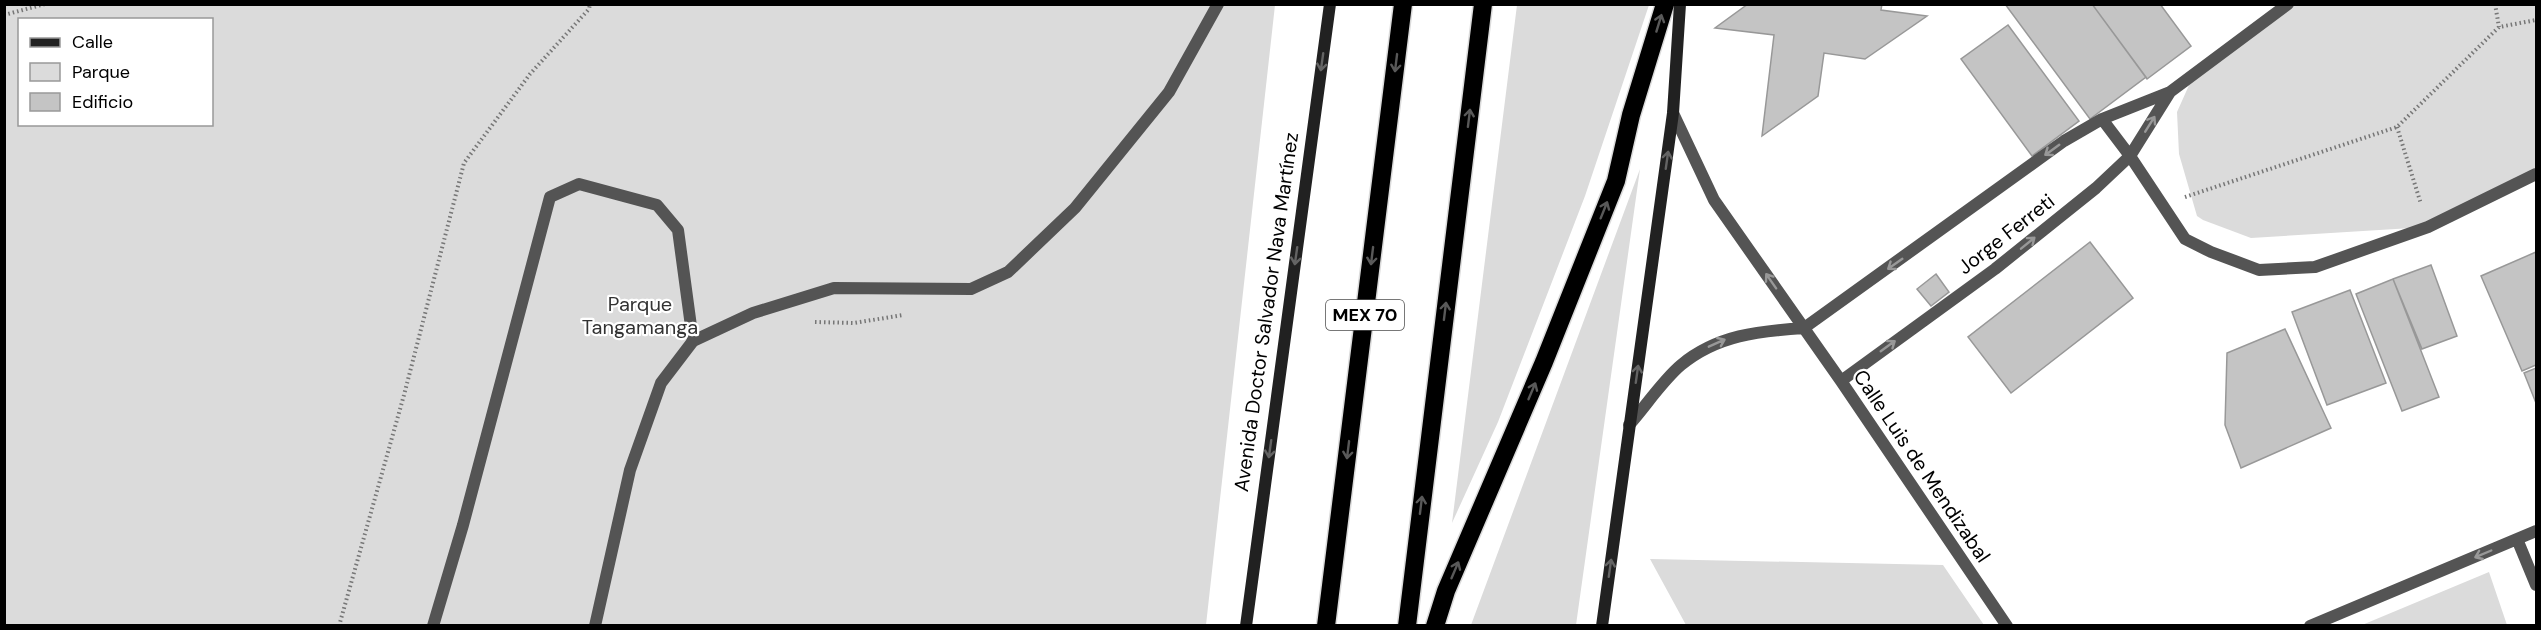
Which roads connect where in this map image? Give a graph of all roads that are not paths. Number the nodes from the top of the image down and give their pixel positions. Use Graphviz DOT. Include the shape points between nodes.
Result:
graph roads {
  1 [pos="1218,4"];
  2 [pos="1330,4"];
  3 [pos="1403,4"];
  4 [pos="1483,4"];
  5 [pos="1665,4"];
  6 [pos="1680,4"];
  7 [pos="2288,4"];
  8 [pos="2170,92"];
  9 [pos="1673,113"];
  10 [pos="2102,119"];
  11 [pos="2130,156"];
  12 [pos="2536,174"];
  13 [pos="1804,328"];
  14 [pos="693,341"];
  15 [pos="1841,381"];
  16 [pos="1629,425"];
  17 [pos="2536,531"];
  18 [pos="2517,539"];
  19 [pos="2536,585"];
  20 [pos="433,626"];
  21 [pos="595,626"];
  22 [pos="1245,626"];
  23 [pos="1326,626"];
  24 [pos="1407,626"];
  25 [pos="1435,626"];
  26 [pos="1602,626"];
  27 [pos="2007,626"];
  28 [pos="2310,626"];
  1 -- 14 [label="street" via="1169,93 1075,208 1008,272 971,289 834,288 753,313"];
  2 -- 22 [label="main road, Avenida Doctor Salvador Nava Martínez, one-way"];
  3 -- 23 [label="highway, MEX 70, one-way"];
  24 -- 4 [label="highway, one-way"];
  25 -- 5 [label="highway, one-way" via="1616,181 1631,115"];
  6 -- 9 [label="main road"];
  7 -- 8 [label="street, Jorge Ferreti"];
  8 -- 10 [label="street, Jorge Ferreti"];
  11 -- 8 [label="street, Jorge Ferreti, one-way"];
  13 -- 9 [label="street, Calle Luis de Mendizabal, one-way" via="1714,200"];
  16 -- 9 [label="main road, one-way"];
  10 -- 11 [label="street"];
  10 -- 13 [label="street, Jorge Ferreti, one-way" via="2064,141"];
  11 -- 12 [label="street" via="2185,239 2259,270 2315,267 2428,227"];
  15 -- 11 [label="street, Jorge Ferreti, one-way" via="1995,269"];
  13 -- 15 [label="street, Calle Luis de Mendizabal"];
  16 -- 13 [label="street, one-way" via="1680,365 1717,342 1756,331"];
  14 -- 20 [label="street" via="678,230 657,205 579,184 550,197"];
  14 -- 21 [label="street" via="661,383 630,470"];
  15 -- 27 [label="street, Calle Luis de Mendizabal"];
  26 -- 16 [label="main road, one-way"];
  17 -- 18 [label="street"];
  18 -- 19 [label="street"];
  18 -- 28 [label="street, one-way"];
}
